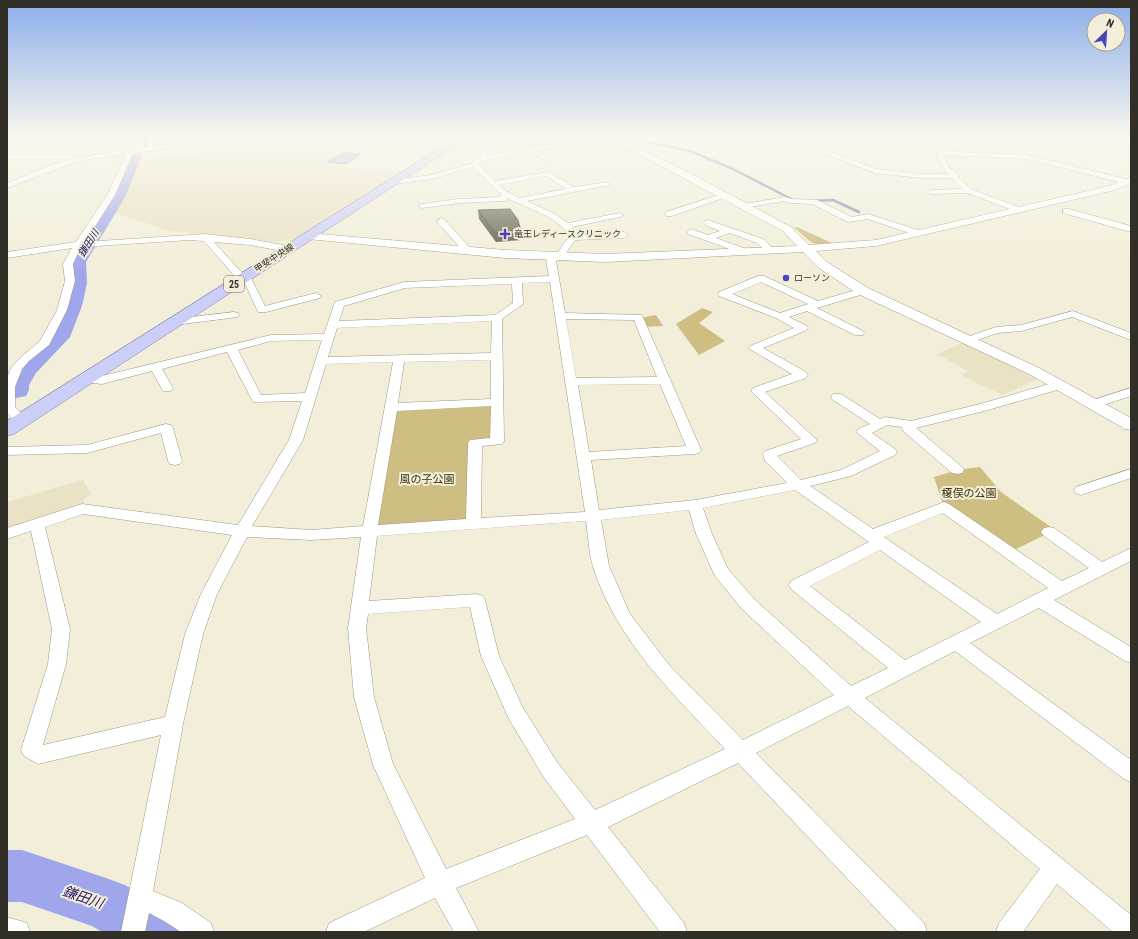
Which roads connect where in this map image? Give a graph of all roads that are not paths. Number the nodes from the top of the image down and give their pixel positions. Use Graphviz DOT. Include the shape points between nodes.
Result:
graph roads {
  1 [pos="116,183"];
  2 [pos="393,183"];
  3 [pos="494,183"];
  4 [pos="562,183"];
  5 [pos="699,183"];
  6 [pos="961,183"];
  7 [pos="1128,183"];
  8 [pos="604,184"];
  9 [pos="573,190"];
  10 [pos="968,191"];
  11 [pos="931,192"];
  12 [pos="725,196"];
  13 [pos="512,197"];
  14 [pos="477,200"];
  15 [pos="422,206"];
  16 [pos="663,206"];
  17 [pos="745,206"];
  18 [pos="479,210"];
  19 [pos="1018,210"];
  20 [pos="1066,211"];
  21 [pos="678,212"];
  22 [pos="620,214"];
  23 [pos="669,214"];
  24 [pos="441,221"];
  25 [pos="1131,221"];
  26 [pos="708,223"];
  27 [pos="1121,226"];
  28 [pos="1131,229"];
  29 [pos="728,231"];
  30 [pos="570,232"];
  31 [pos="692,232"];
  32 [pos="918,233"];
  33 [pos="624,235"];
  34 [pos="308,236"];
  35 [pos="205,237"];
  36 [pos="709,238"];
  37 [pos="80,245"];
  38 [pos="288,249"];
  39 [pos="807,249"];
  40 [pos="468,251"];
  41 [pos="771,251"];
  42 [pos="746,252"];
  43 [pos="7,255"];
  44 [pos="559,257"];
  45 [pos="244,278"];
  46 [pos="554,280"];
  47 [pos="517,281"];
  48 [pos="863,291"];
  49 [pos="316,296"];
  50 [pos="813,306"];
  51 [pos="234,315"];
  52 [pos="560,316"];
  53 [pos="780,316"];
  54 [pos="497,318"];
  55 [pos="175,322"];
  56 [pos="330,331"];
  57 [pos="859,333"];
  58 [pos="1131,337"];
  59 [pos="968,340"];
  60 [pos="231,348"];
  61 [pos="497,356"];
  62 [pos="399,359"];
  63 [pos="321,362"];
  64 [pos="155,367"];
  65 [pos="88,378"];
  66 [pos="664,380"];
  67 [pos="571,382"];
  68 [pos="1060,385"];
  69 [pos="167,388"];
  70 [pos="1131,392"];
  71 [pos="310,397"];
  72 [pos="837,397"];
  73 [pos="8,398"];
  74 [pos="497,402"];
  75 [pos="1094,404"];
  76 [pos="391,406"];
  77 [pos="22,421"];
  78 [pos="879,424"];
  79 [pos="911,425"];
  80 [pos="1131,425"];
  81 [pos="8,431"];
  82 [pos="7,451"];
  83 [pos="583,456"];
  84 [pos="175,461"];
  85 [pos="956,470"];
  86 [pos="1131,473"];
  87 [pos="798,485"];
  88 [pos="1081,490"];
  89 [pos="695,505"];
  90 [pos="593,516"];
  91 [pos="37,524"];
  92 [pos="473,524"];
  93 [pos="370,530"];
  94 [pos="242,531"];
  95 [pos="1049,532"];
  96 [pos="7,534"];
  97 [pos="876,540"];
  98 [pos="1131,554"];
  99 [pos="1101,569"];
  100 [pos="1061,589"];
  101 [pos="1040,600"];
  102 [pos="360,608"];
  103 [pos="995,622"];
  104 [pos="955,642"];
  105 [pos="1131,656"];
  106 [pos="904,669"];
  107 [pos="848,696"];
  108 [pos="173,724"];
  109 [pos="741,751"];
  110 [pos="1131,772"];
  111 [pos="592,823"];
  112 [pos="1055,868"];
  113 [pos="440,883"];
  114 [pos="139,896"];
  115 [pos="7,929"];
  116 [pos="1131,931"];
  117 [pos="18,932"];
  118 [pos="133,932"];
  119 [pos="202,932"];
  120 [pos="338,932"];
  121 [pos="467,932"];
  122 [pos="675,932"];
  123 [pos="915,932"];
  124 [pos="1008,932"];
  1 -- 37 [label="street"];
  2 -- 34 [label="main road, 甲斐中央線 / 25"];
  3 -- 13 [label="street"];
  4 -- 9 [label="street"];
  5 -- 12 [label="street"];
  6 -- 10 [label="street"];
  7 -- 19 [label="street"];
  8 -- 9 [label="street"];
  9 -- 13 [label="street"];
  10 -- 11 [label="street"];
  10 -- 19 [label="street"];
  12 -- 17 [label="street"];
  12 -- 21 [label="street"];
  13 -- 14 [label="street"];
  13 -- 30 [label="street" via="548,213"];
  14 -- 15 [label="street"];
  14 -- 18 [label="street"];
  16 -- 21 [label="street"];
  17 -- 32 [label="street" via="785,199 814,202 851,220 868,216"];
  17 -- 39 [label="street" via="787,229"];
  19 -- 32 [label="street"];
  20 -- 27 [label="street"];
  21 -- 23 [label="street"];
  22 -- 30 [label="street"];
  24 -- 40 [label="street"];
  25 -- 27 [label="street"];
  26 -- 29 [label="street"];
  27 -- 28 [label="street"];
  29 -- 36 [label="street"];
  29 -- 41 [label="street" via="760,241"];
  30 -- 33 [label="street"];
  30 -- 44 [label="street"];
  31 -- 36 [label="street"];
  32 -- 39 [label="street" via="876,243"];
  34 -- 38 [label="main road, 甲斐中央線 / 25"];
  34 -- 40 [label="street"];
  35 -- 37 [label="street"];
  35 -- 38 [label="street"];
  35 -- 45 [label="street"];
  36 -- 42 [label="street"];
  37 -- 43 [label="street"];
  37 -- 73 [label="street" via="68,264 70,281 62,310 45,343 17,368 9,387"];
  38 -- 45 [label="main road, 甲斐中央線 / 25"];
  39 -- 41 [label="street"];
  39 -- 48 [label="street" via="823,265"];
  40 -- 44 [label="street"];
  41 -- 42 [label="street"];
  42 -- 44 [label="street" via="633,258"];
  44 -- 46 [label="street" via="551,260"];
  45 -- 49 [label="street" via="262,310"];
  45 -- 55 [label="main road, 甲斐中央線 / 25"];
  46 -- 47 [label="street"];
  46 -- 52 [label="street"];
  47 -- 54 [label="street" via="518,304"];
  47 -- 56 [label="street" via="404,285 339,304"];
  48 -- 50 [label="street"];
  48 -- 59 [label="street"];
  50 -- 53 [label="street"];
  50 -- 53 [label="street" via="761,278 723,294"];
  50 -- 57 [label="street"];
  51 -- 55 [label="street"];
  52 -- 66 [label="street" via="638,317"];
  52 -- 67 [label="street"];
  53 -- 87 [label="street" via="803,328 754,348 802,375 757,391 810,440 770,454 770,458"];
  54 -- 56 [label="street"];
  54 -- 61 [label="street"];
  55 -- 65 [label="main road, 甲斐中央線 / 25"];
  56 -- 60 [label="street" via="272,338"];
  56 -- 63 [label="street"];
  58 -- 59 [label="street" via="1073,314 1021,328 996,330"];
  59 -- 68 [label="street"];
  60 -- 64 [label="street"];
  60 -- 71 [label="street" via="257,399"];
  61 -- 62 [label="street"];
  61 -- 74 [label="street"];
  62 -- 63 [label="street"];
  62 -- 76 [label="street"];
  63 -- 71 [label="street"];
  64 -- 65 [label="street" via="102,380"];
  64 -- 69 [label="street"];
  65 -- 77 [label="main road, 甲斐中央線 / 25"];
  66 -- 67 [label="street"];
  66 -- 83 [label="street" via="694,450"];
  67 -- 83 [label="street"];
  68 -- 75 [label="street"];
  68 -- 79 [label="street"];
  70 -- 75 [label="street"];
  71 -- 94 [label="street" via="296,440"];
  72 -- 78 [label="street"];
  73 -- 77 [label="street" via="9,408"];
  74 -- 76 [label="street"];
  74 -- 92 [label="street" via="496,441 475,443"];
  75 -- 80 [label="street"];
  76 -- 93 [label="street"];
  77 -- 81 [label="main road, 甲斐中央線 / 25"];
  78 -- 79 [label="street" via="885,421"];
  78 -- 87 [label="street" via="863,432 890,452 846,473"];
  79 -- 85 [label="street" via="908,428"];
  82 -- 84 [label="street" via="87,449 166,428"];
  83 -- 90 [label="street"];
  86 -- 88 [label="street"];
  87 -- 89 [label="street"];
  87 -- 97 [label="street"];
  89 -- 90 [label="street"];
  89 -- 107 [label="street" via="704,534 721,572 748,604"];
  90 -- 92 [label="street"];
  90 -- 109 [label="street" via="601,566 622,617 663,671"];
  91 -- 94 [label="street" via="82,509"];
  91 -- 96 [label="street"];
  91 -- 108 [label="street" via="61,629 57,664 31,750 38,755"];
  92 -- 93 [label="street"];
  93 -- 94 [label="street" via="311,535"];
  93 -- 102 [label="street"];
  94 -- 108 [label="street" via="209,594 194,634"];
  95 -- 99 [label="street"];
  97 -- 100 [label="street" via="944,507"];
  97 -- 103 [label="street"];
  97 -- 106 [label="street" via="797,585"];
  98 -- 99 [label="street"];
  99 -- 100 [label="street"];
  100 -- 101 [label="street"];
  101 -- 103 [label="street"];
  101 -- 105 [label="street"];
  102 -- 111 [label="street" via="477,600 490,656 516,713 550,769"];
  102 -- 113 [label="street" via="357,628 364,698 384,765"];
  103 -- 104 [label="street"];
  104 -- 106 [label="street"];
  104 -- 110 [label="street"];
  106 -- 107 [label="street"];
  107 -- 109 [label="street"];
  107 -- 112 [label="street"];
  108 -- 114 [label="street"];
  109 -- 111 [label="street"];
  109 -- 123 [label="street"];
  111 -- 113 [label="street"];
  111 -- 122 [label="street"];
  112 -- 116 [label="street"];
  112 -- 124 [label="street"];
  113 -- 120 [label="street"];
  113 -- 121 [label="street"];
  114 -- 118 [label="street"];
  114 -- 119 [label="street" via="173,912"];
  115 -- 117 [label="street"];
}
